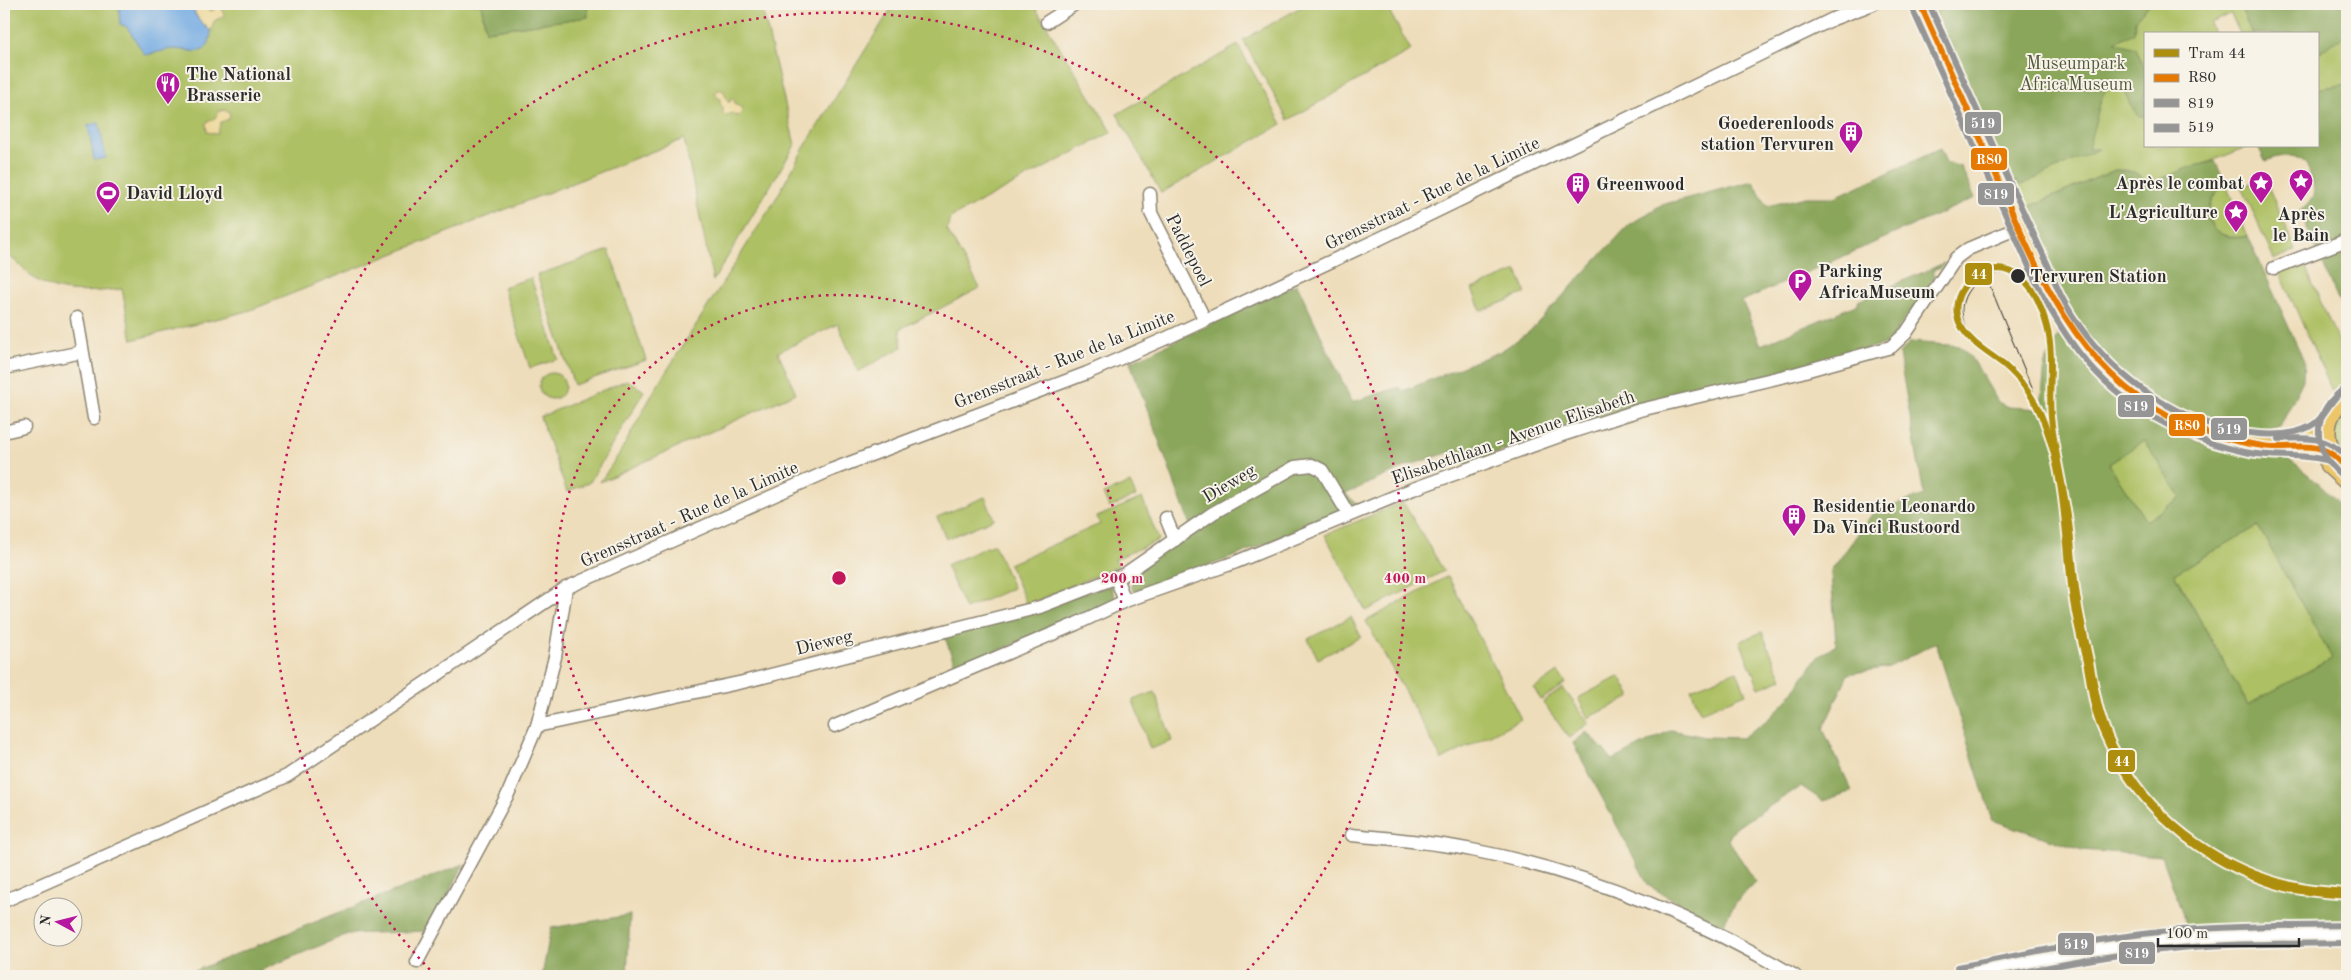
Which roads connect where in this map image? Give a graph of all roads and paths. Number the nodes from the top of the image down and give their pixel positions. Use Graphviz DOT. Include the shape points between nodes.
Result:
graph roads {
  1 [pos="1075,4"];
  2 [pos="1873,4"];
  3 [pos="1920,4"];
  4 [pos="1047,22"];
  5 [pos="1150,194"];
  6 [pos="2020,227"];
  7 [pos="2347,240"];
  8 [pos="2274,268"];
  9 [pos="77,318"];
  10 [pos="1205,320"];
  11 [pos="82,352"];
  12 [pos="4,368"];
  13 [pos="2347,398"];
  14 [pos="94,418"];
  15 [pos="2328,424"];
  16 [pos="24,427"];
  17 [pos="4,432"];
  18 [pos="2244,442"];
  19 [pos="2276,448"];
  20 [pos="2332,453"];
  21 [pos="2347,468"];
  22 [pos="2347,482"];
  23 [pos="1349,515"];
  24 [pos="1166,518"];
  25 [pos="1175,540"];
  26 [pos="1116,578"];
  27 [pos="566,588"];
  28 [pos="1125,601"];
  29 [pos="537,726"];
  30 [pos="834,726"];
  31 [pos="1352,835"];
  32 [pos="4,901"];
  33 [pos="2347,934"];
  34 [pos="417,962"];
  35 [pos="1796,976"];
  36 [pos="1959,976"];
  1 -- 4 [label="street"];
  2 -- 10 [label="street, Grensstraat - Rue de la Limite" via="1834,19"];
  3 -- 6 [label="main road"];
  5 -- 10 [label="street, Paddepoel" via="1151,213"];
  6 -- 18 [label="main road" via="2061,313 2079,341 2106,371 2166,415 2211,434"];
  6 -- 23 [label="street, Elisabethlaan - Avenue Elisabeth" via="1968,249 1956,258 1906,334 1891,348 1640,410 1413,489"];
  7 -- 8 [label="street"];
  9 -- 11 [label="street"];
  10 -- 27 [label="street, Grensstraat - Rue de la Limite" via="1087,372 831,470"];
  11 -- 12 [label="street"];
  11 -- 14 [label="street"];
  13 -- 15 [label="main road" via="2335,409"];
  15 -- 18 [label="main road" via="2319,432 2301,439"];
  15 -- 20 [label="main road" via="2327,439"];
  16 -- 17 [label="street"];
  18 -- 19 [label="main road"];
  19 -- 20 [label="main road" via="2315,448"];
  19 -- 22 [label="main road" via="2324,462"];
  20 -- 21 [label="main road"];
  23 -- 25 [label="street, Dieweg" via="1326,474 1315,466 1302,465 1236,499"];
  23 -- 28 [label="street, Elisabethlaan - Avenue Elisabeth" via="1236,562"];
  24 -- 25 [label="street"];
  25 -- 26 [label="street, Dieweg"];
  26 -- 28 [label="street"];
  26 -- 29 [label="street, Dieweg" via="1023,612 743,682"];
  27 -- 29 [label="street" via="555,657"];
  27 -- 32 [label="street, Grensstraat - Rue de la Limite" via="287,776"];
  28 -- 30 [label="street, Elisabethlaan - Avenue Elisabeth"];
  29 -- 34 [label="street" via="508,794"];
  31 -- 35 [label="street" via="1471,849 1608,887 1655,905"];
  33 -- 36 [label="street" via="2196,938 2136,944"];
}
